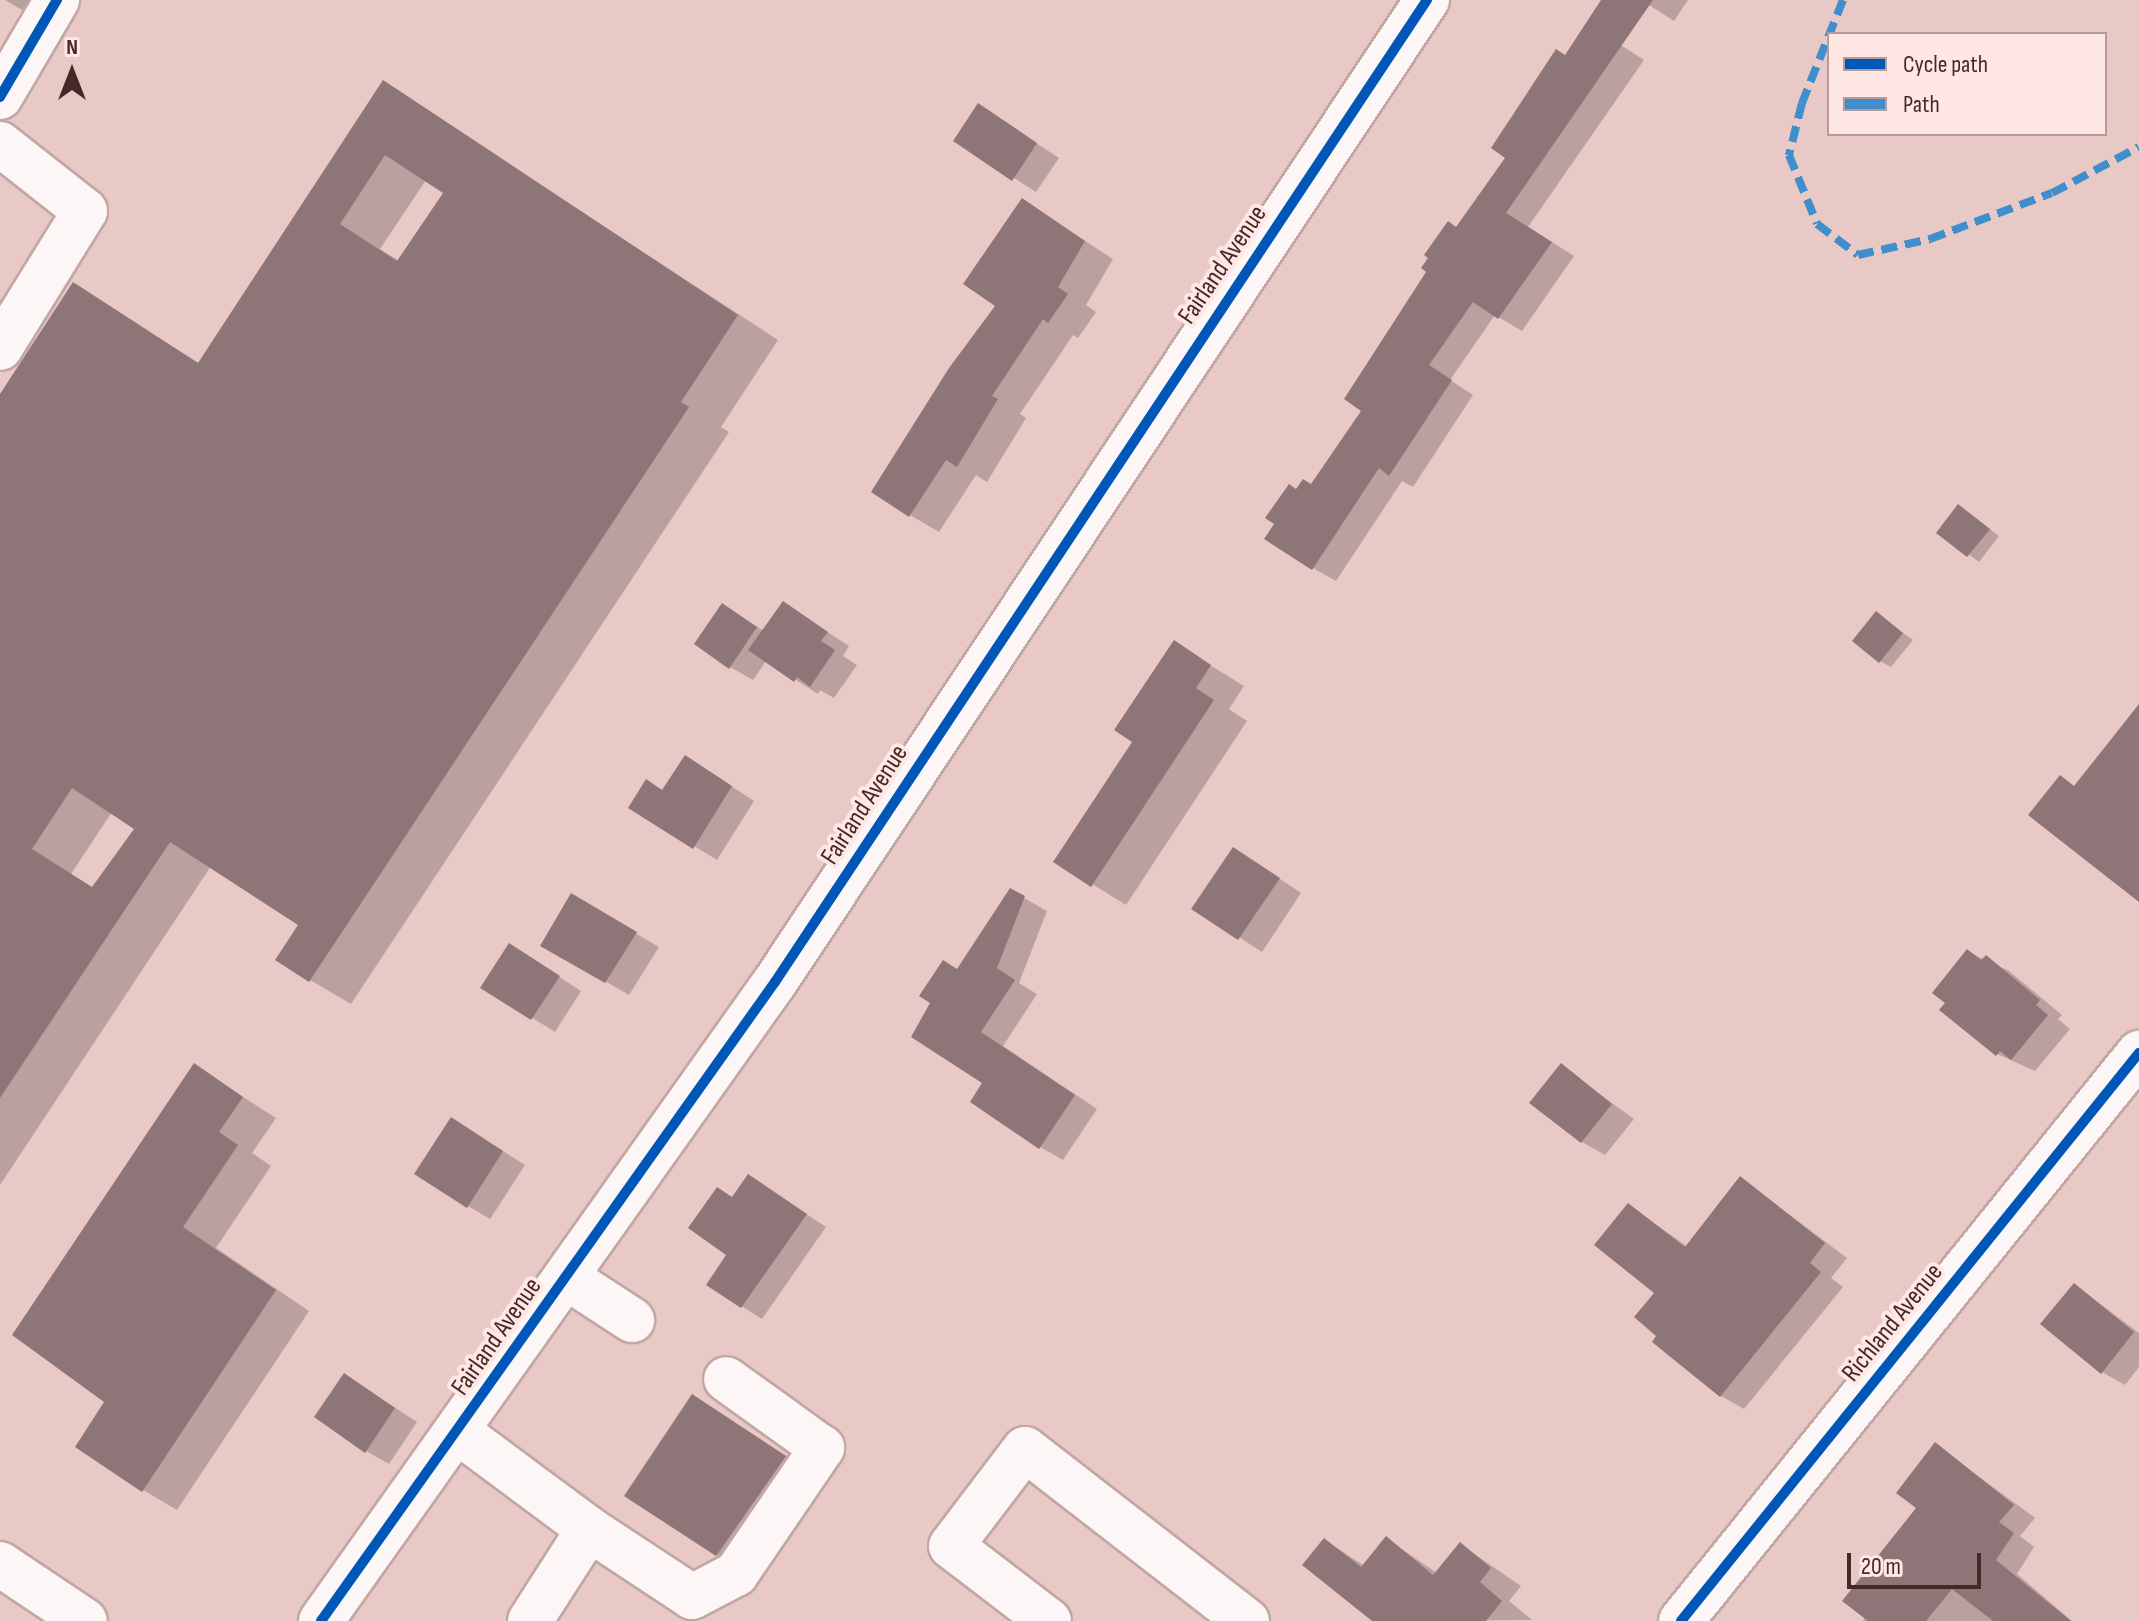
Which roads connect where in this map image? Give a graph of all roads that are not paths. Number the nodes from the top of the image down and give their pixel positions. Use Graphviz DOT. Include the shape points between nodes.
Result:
graph roads {
  1 [pos="57,0"];
  2 [pos="1427,0"];
  3 [pos="0,97"];
  4 [pos="0,144"];
  5 [pos="0,348"];
  6 [pos="2139,1053"];
  7 [pos="566,1277"];
  8 [pos="632,1320"];
  9 [pos="726,1379"];
  10 [pos="457,1431"];
  11 [pos="589,1529"];
  12 [pos="0,1564"];
  13 [pos="85,1621"];
  14 [pos="321,1621"];
  15 [pos="530,1621"];
  16 [pos="1049,1621"];
  17 [pos="1247,1621"];
  18 [pos="1681,1621"];
  1 -- 3 [label="street"];
  2 -- 7 [label="street, Fairland Avenue" via="775,982"];
  4 -- 5 [label="street" via="85,211"];
  6 -- 18 [label="street, Richland Avenue"];
  7 -- 8 [label="street"];
  7 -- 10 [label="street, Fairland Avenue"];
  9 -- 11 [label="street" via="822,1448 736,1574 692,1597"];
  10 -- 11 [label="street"];
  10 -- 14 [label="street, Fairland Avenue"];
  11 -- 15 [label="street"];
  12 -- 13 [label="street"];
  16 -- 17 [label="street" via="951,1546 1025,1449"];
}
